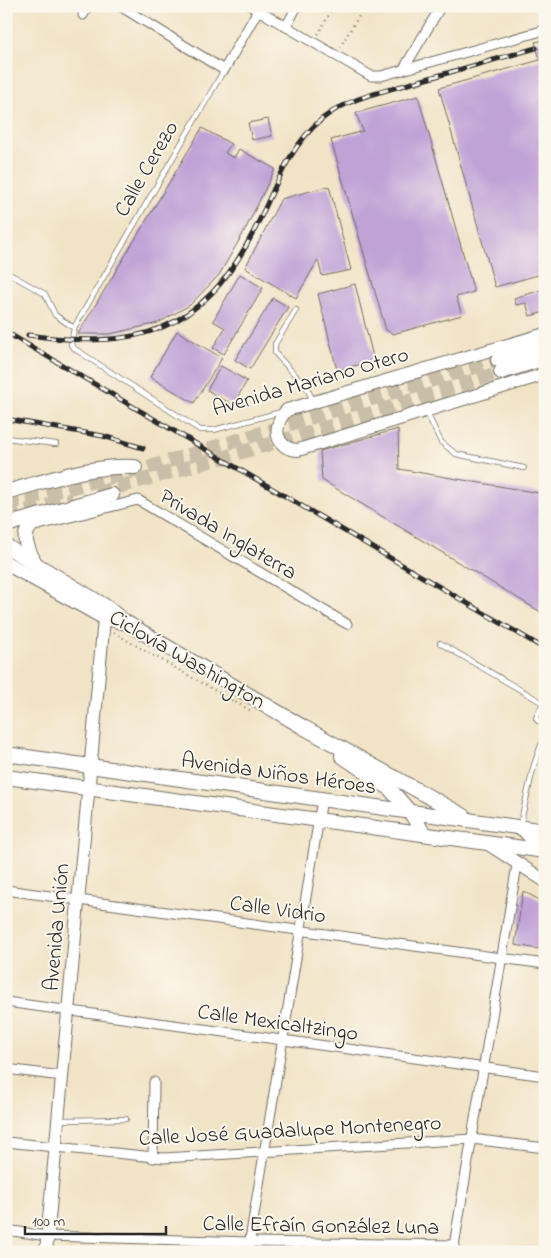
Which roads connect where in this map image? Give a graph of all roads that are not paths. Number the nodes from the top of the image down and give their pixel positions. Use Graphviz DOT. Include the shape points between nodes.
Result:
graph roads {
  1 [pos="120,6"];
  2 [pos="296,6"];
  3 [pos="441,6"];
  4 [pos="256,8"];
  5 [pos="286,27"];
  6 [pos="545,30"];
  7 [pos="224,70"];
  8 [pos="404,70"];
  9 [pos="6,272"];
  10 [pos="296,310"];
  11 [pos="74,328"];
  12 [pos="545,334"];
  13 [pos="545,347"];
  14 [pos="545,358"];
  15 [pos="545,364"];
  16 [pos="503,367"];
  17 [pos="545,374"];
  18 [pos="314,402"];
  19 [pos="287,410"];
  20 [pos="426,410"];
  21 [pos="6,438"];
  22 [pos="56,444"];
  23 [pos="135,467"];
  24 [pos="524,468"];
  25 [pos="6,492"];
  26 [pos="112,495"];
  27 [pos="46,512"];
  28 [pos="6,525"];
  29 [pos="28,528"];
  30 [pos="6,546"];
  31 [pos="6,563"];
  32 [pos="35,564"];
  33 [pos="103,616"];
  34 [pos="347,624"];
  35 [pos="440,643"];
  36 [pos="544,702"];
  37 [pos="545,722"];
  38 [pos="303,727"];
  39 [pos="541,745"];
  40 [pos="6,754"];
  41 [pos="89,766"];
  42 [pos="6,777"];
  43 [pos="87,788"];
  44 [pos="322,799"];
  45 [pos="410,812"];
  46 [pos="319,820"];
  47 [pos="471,820"];
  48 [pos="520,827"];
  49 [pos="545,830"];
  50 [pos="424,834"];
  51 [pos="485,842"];
  52 [pos="544,852"];
  53 [pos="517,864"];
  54 [pos="545,881"];
  55 [pos="6,890"];
  56 [pos="77,900"];
  57 [pos="301,930"];
  58 [pos="502,958"];
  59 [pos="545,964"];
  60 [pos="6,1002"];
  61 [pos="68,1011"];
  62 [pos="283,1040"];
  63 [pos="484,1068"];
  64 [pos="6,1069"];
  65 [pos="62,1076"];
  66 [pos="545,1076"];
  67 [pos="154,1082"];
  68 [pos="57,1120"];
  69 [pos="126,1120"];
  70 [pos="472,1139"];
  71 [pos="6,1142"];
  72 [pos="55,1148"];
  73 [pos="545,1148"];
  74 [pos="265,1152"];
  75 [pos="153,1158"];
  76 [pos="6,1230"];
  77 [pos="47,1236"];
  78 [pos="250,1242"];
  79 [pos="454,1248"];
  80 [pos="46,1252"];
  81 [pos="248,1252"];
  1 -- 7 [label="street"];
  2 -- 5 [label="street"];
  3 -- 8 [label="street"];
  4 -- 5 [label="street"];
  4 -- 7 [label="street, Calle Cerezo"];
  5 -- 8 [label="street" via="372,76"];
  6 -- 8 [label="street"];
  7 -- 11 [label="lane, Calle Cerezo"];
  9 -- 11 [label="lane" via="45,294 55,315"];
  10 -- 18 [label="lane" via="276,344 275,353 307,388"];
  11 -- 19 [label="lane, Avenida Mariano Otero" via="71,340 75,350 200,430 214,430"];
  12 -- 18 [label="main road, Avenida Mariano Otero"];
  13 -- 16 [label="main road"];
  14 -- 16 [label="main road"];
  15 -- 16 [label="main road"];
  17 -- 20 [label="main road"];
  18 -- 19 [label="main road, Avenida Mariano Otero"];
  19 -- 20 [label="main road" via="278,423 278,438 285,447 298,450"];
  20 -- 24 [label="lane" via="441,442 456,454"];
  21 -- 22 [label="lane"];
  23 -- 25 [label="main road" via="86,471"];
  26 -- 27 [label="main road"];
  27 -- 28 [label="main road"];
  27 -- 29 [label="main road"];
  29 -- 32 [label="main road" via="26,544"];
  29 -- 34 [label="street, Privada Inglaterra" via="138,500"];
  30 -- 32 [label="main road"];
  31 -- 33 [label="main road"];
  32 -- 33 [label="main road"];
  33 -- 38 [label="main road" via="126,622"];
  33 -- 41 [label="main road, Avenida Unión"];
  35 -- 36 [label="lane"];
  36 -- 37 [label="lane" via="536,718"];
  38 -- 45 [label="main road" via="389,788"];
  38 -- 47 [label="main road"];
  39 -- 48 [label="lane"];
  40 -- 41 [label="main road, Avenida Niños Héroes"];
  41 -- 43 [label="main road, Avenida Unión"];
  41 -- 44 [label="main road, Avenida Niños Héroes"];
  42 -- 43 [label="main road, Avenida Niños Héroes"];
  43 -- 46 [label="main road, Avenida Niños Héroes"];
  43 -- 56 [label="main road, Avenida Unión"];
  44 -- 45 [label="main road, Avenida Niños Héroes"];
  44 -- 46 [label="street"];
  45 -- 47 [label="main road, Avenida Niños Héroes"];
  45 -- 50 [label="main road"];
  46 -- 50 [label="main road, Avenida Niños Héroes"];
  46 -- 57 [label="street"];
  47 -- 48 [label="main road, Avenida Niños Héroes"];
  48 -- 49 [label="main road, Avenida Niños Héroes"];
  48 -- 52 [label="main road"];
  50 -- 51 [label="main road, Avenida Niños Héroes"];
  51 -- 52 [label="main road, Avenida Niños Héroes"];
  51 -- 53 [label="main road"];
  53 -- 54 [label="main road"];
  53 -- 58 [label="street"];
  55 -- 56 [label="street, Calle Vidrio"];
  56 -- 57 [label="street, Calle Vidrio"];
  56 -- 61 [label="main road, Avenida Unión"];
  57 -- 58 [label="street, Calle Vidrio"];
  57 -- 62 [label="street"];
  58 -- 59 [label="street, Calle Vidrio"];
  58 -- 63 [label="street"];
  60 -- 61 [label="street, Calle Mexicaltzingo"];
  61 -- 62 [label="street, Calle Mexicaltzingo"];
  61 -- 65 [label="main road, Avenida Unión"];
  62 -- 63 [label="street, Calle Mexicaltzingo"];
  62 -- 74 [label="street"];
  63 -- 66 [label="street, Calle Mexicaltzingo"];
  63 -- 70 [label="street"];
  64 -- 65 [label="street"];
  65 -- 68 [label="main road, Avenida Unión"];
  67 -- 75 [label="street"];
  68 -- 69 [label="lane"];
  68 -- 72 [label="main road, Avenida Unión"];
  70 -- 73 [label="street, Calle José Guadalupe Montenegro"];
  70 -- 74 [label="street, Calle José Guadalupe Montenegro"];
  70 -- 79 [label="street"];
  71 -- 72 [label="street, Calle José Guadalupe Montenegro"];
  72 -- 75 [label="street, Calle José Guadalupe Montenegro"];
  72 -- 77 [label="main road, Avenida Unión"];
  74 -- 75 [label="street, Calle José Guadalupe Montenegro"];
  74 -- 78 [label="street"];
  76 -- 77 [label="street, Calle Efraín González Luna"];
  77 -- 78 [label="street, Calle Efraín González Luna"];
  77 -- 80 [label="main road, Avenida Unión"];
  78 -- 79 [label="street, Calle Efraín González Luna"];
  78 -- 81 [label="street"];
}
